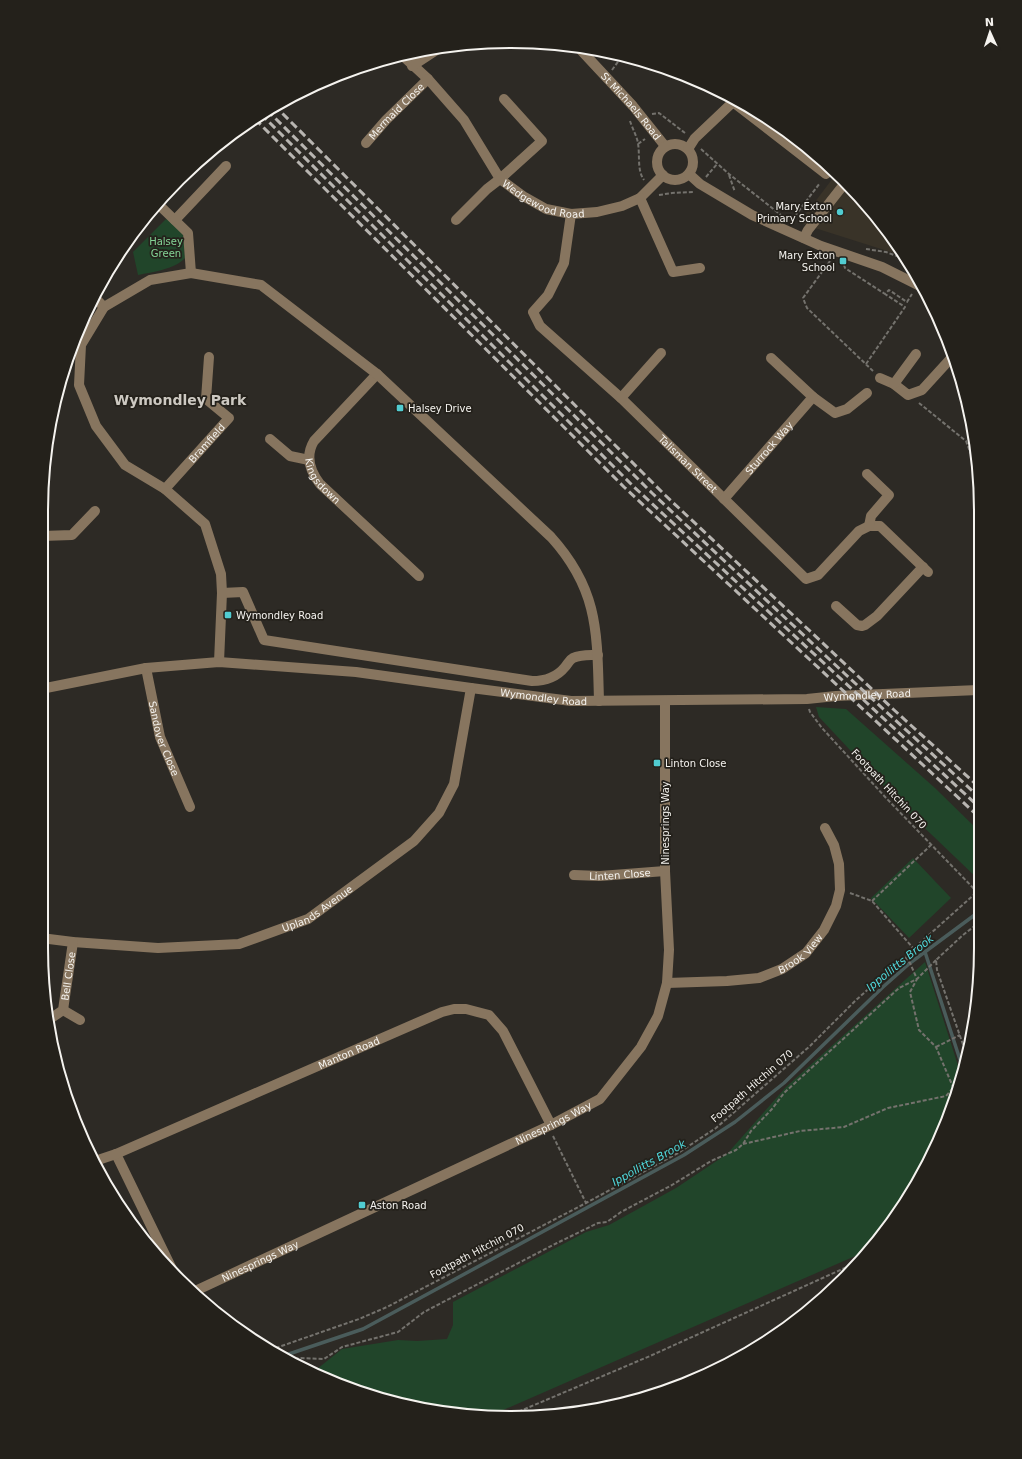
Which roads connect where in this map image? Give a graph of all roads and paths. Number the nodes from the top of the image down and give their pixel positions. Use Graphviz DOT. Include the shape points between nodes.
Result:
graph roads {
  1 [pos="585,54"];
  2 [pos="427,56"];
  3 [pos="407,60"];
  4 [pos="619,61"];
  5 [pos="412,66"];
  6 [pos="607,77"];
  7 [pos="428,79"];
  8 [pos="504,99"];
  9 [pos="731,104"];
  10 [pos="659,113"];
  11 [pos="757,119"];
  12 [pos="685,134"];
  13 [pos="366,143"];
  14 [pos="638,144"];
  15 [pos="665,146"];
  16 [pos="688,149"];
  17 [pos="700,149"];
  18 [pos="226,166"];
  19 [pos="640,174"];
  20 [pos="689,174"];
  21 [pos="826,174"];
  22 [pos="663,175"];
  23 [pos="500,179"];
  24 [pos="842,188"];
  25 [pos="695,192"];
  26 [pos="658,196"];
  27 [pos="640,198"];
  28 [pos="162,208"];
  29 [pos="571,214"];
  30 [pos="784,218"];
  31 [pos="175,220"];
  32 [pos="456,220"];
  33 [pos="790,222"];
  34 [pos="804,238"];
  35 [pos="886,252"];
  36 [pos="835,255"];
  37 [pos="897,256"];
  38 [pos="844,261"];
  39 [pos="700,268"];
  40 [pos="191,272"];
  41 [pos="917,290"];
  42 [pos="885,294"];
  43 [pos="98,301"];
  44 [pos="104,307"];
  45 [pos="661,353"];
  46 [pos="916,354"];
  47 [pos="209,357"];
  48 [pos="771,358"];
  49 [pos="949,361"];
  50 [pos="866,365"];
  51 [pos="377,374"];
  52 [pos="880,378"];
  53 [pos="894,384"];
  54 [pos="867,393"];
  55 [pos="908,395"];
  56 [pos="813,397"];
  57 [pos="621,398"];
  58 [pos="270,439"];
  59 [pos="970,452"];
  60 [pos="309,460"];
  61 [pos="867,474"];
  62 [pos="165,489"];
  63 [pos="724,499"];
  64 [pos="95,511"];
  65 [pos="869,526"];
  66 [pos="48,536"];
  67 [pos="419,576"];
  68 [pos="222,593"];
  69 [pos="836,606"];
  70 [pos="598,655"];
  71 [pos="219,662"];
  72 [pos="146,668"];
  73 [pos="48,688"];
  74 [pos="471,688"];
  75 [pos="974,690"];
  76 [pos="807,699"];
  77 [pos="599,701"];
  78 [pos="665,701"];
  79 [pos="190,807"];
  80 [pos="825,828"];
  81 [pos="931,845"];
  82 [pos="665,871"];
  83 [pos="574,875"];
  84 [pos="974,889"];
  85 [pos="840,890"];
  86 [pos="974,895"];
  87 [pos="872,901"];
  88 [pos="974,927"];
  89 [pos="48,939"];
  90 [pos="73,942"];
  91 [pos="913,948"];
  92 [pos="905,956"];
  93 [pos="936,960"];
  94 [pos="916,979"];
  95 [pos="667,983"];
  96 [pos="63,1010"];
  97 [pos="53,1017"];
  98 [pos="80,1020"];
  99 [pos="960,1035"];
  100 [pos="963,1045"];
  101 [pos="936,1047"];
  102 [pos="952,1086"];
  103 [pos="951,1090"];
  104 [pos="549,1126"];
  105 [pos="743,1144"];
  106 [pos="116,1154"];
  107 [pos="99,1160"];
  108 [pos="586,1203"];
  109 [pos="165,1256"];
  110 [pos="845,1268"];
  111 [pos="199,1289"];
  112 [pos="277,1348"];
  113 [pos="297,1359"];
  114 [pos="521,1411"];
  1 -- 6 [label="street, St Michaels Road"];
  2 -- 5 [label="street"];
  3 -- 5 [label="street, Wedgewood Road"];
  4 -- 6 [label="path"];
  5 -- 7 [label="street, Wedgewood Road"];
  6 -- 15 [label="street, St Michaels Road"];
  7 -- 13 [label="street, Mermaid Close"];
  7 -- 23 [label="street, Wedgewood Road" via="464,120"];
  8 -- 23 [label="street" via="542,141"];
  9 -- 16 [label="street" via="695,138"];
  10 -- 12 [label="path"];
  11 -- 21 [label="street"];
  14 -- 19 [label="path"];
  15 -- 16 [label="street" via="674,143"];
  15 -- 22 [label="street" via="657,161"];
  16 -- 20 [label="street" via="694,159"];
  17 -- 30 [label="path"];
  18 -- 31 [label="street"];
  20 -- 22 [label="street" via="682,179 673,180"];
  20 -- 34 [label="street" via="700,184 752,215"];
  21 -- 33 [label="path"];
  22 -- 27 [label="street, Wedgewood Road"];
  23 -- 29 [label="street, Wedgewood Road" via="523,196 546,208"];
  23 -- 32 [label="street"];
  24 -- 34 [label="street"];
  25 -- 26 [label="path"];
  27 -- 29 [label="street, Wedgewood Road" via="598,212"];
  27 -- 39 [label="street" via="673,272"];
  28 -- 31 [label="street"];
  29 -- 57 [label="street, Talisman Street" via="564,263 548,295 533,312 540,326"];
  31 -- 40 [label="street" via="188,233"];
  34 -- 41 [label="street" via="882,267"];
  35 -- 37 [label="path"];
  36 -- 50 [label="path" via="803,298 807,308"];
  38 -- 42 [label="path" via="845,268"];
  40 -- 44 [label="street" via="150,280"];
  40 -- 51 [label="street" via="261,285"];
  41 -- 42 [label="path" via="908,302 889,290"];
  42 -- 50 [label="path" via="905,307"];
  43 -- 44 [label="street"];
  44 -- 62 [label="street" via="81,345 79,385 96,426 126,465"];
  45 -- 57 [label="street"];
  46 -- 53 [label="street"];
  47 -- 62 [label="street, Bramfield" via="206,399 229,418"];
  48 -- 56 [label="street"];
  49 -- 55 [label="street" via="922,390"];
  50 -- 52 [label="path"];
  51 -- 60 [label="street, Kingsdown" via="314,441"];
  51 -- 70 [label="street" via="564,551 581,578 588,598 596,631"];
  52 -- 53 [label="street"];
  53 -- 55 [label="street"];
  54 -- 56 [label="street" via="847,409 835,413"];
  55 -- 59 [label="path" via="966,441"];
  56 -- 63 [label="street, Sturrock Way"];
  57 -- 63 [label="street, Talisman Street"];
  58 -- 60 [label="street" via="290,456"];
  60 -- 67 [label="street, Kingsdown" via="313,476 320,484"];
  61 -- 65 [label="street" via="889,495 871,516"];
  62 -- 68 [label="street" via="204,524 221,574"];
  63 -- 65 [label="street, Talisman Street" via="806,579 818,575 859,531"];
  64 -- 66 [label="street" via="72,535"];
  65 -- 69 [label="street" via="880,526 925,570 865,625 857,625"];
  68 -- 70 [label="street, Wymondley Road" via="243,592 264,640 532,681 553,677 572,658"];
  68 -- 71 [label="street"];
  70 -- 77 [label="street"];
  71 -- 72 [label="street, Wymondley Road"];
  71 -- 74 [label="street, Wymondley Road" via="356,672"];
  72 -- 73 [label="street, Wymondley Road"];
  72 -- 79 [label="street, Sandover Close" via="160,737"];
  74 -- 77 [label="street, Wymondley Road" via="571,701"];
  74 -- 90 [label="street, Uplands Avenue" via="454,784 440,813 414,841 308,919 239,944 158,948"];
  75 -- 76 [label="street, Wymondley Road"];
  76 -- 78 [label="street, Wymondley Road"];
  76 -- 81 [label="path, Footpath Hitchin 070" via="810,712 822,728"];
  77 -- 78 [label="street, Wymondley Road"];
  78 -- 82 [label="street, Ninesprings Way"];
  80 -- 85 [label="street, Brook View" via="834,845 839,864"];
  81 -- 84 [label="path, Footpath Hitchin 070"];
  81 -- 87 [label="path"];
  82 -- 83 [label="street, Linten Close" via="600,876"];
  82 -- 95 [label="street, Ninesprings Way" via="669,950"];
  85 -- 87 [label="path"];
  85 -- 95 [label="street, Brook View" via="836,906 824,930 806,953 782,969 759,978"];
  86 -- 91 [label="path, Footpath Hitchin 070"];
  87 -- 91 [label="path"];
  88 -- 93 [label="path"];
  89 -- 90 [label="street, Uplands Avenue"];
  90 -- 96 [label="street, Bell Close"];
  91 -- 92 [label="path, Footpath Hitchin 070"];
  92 -- 94 [label="path"];
  92 -- 108 [label="path, Footpath Hitchin 070" via="810,1046 716,1128 678,1153"];
  93 -- 94 [label="path"];
  93 -- 99 [label="path" via="937,970"];
  94 -- 101 [label="path" via="910,992 919,1030"];
  94 -- 105 [label="path" via="899,988 784,1094 751,1131"];
  95 -- 104 [label="street, Ninesprings Way" via="658,1016 641,1047 600,1099"];
  96 -- 97 [label="street, Bell Close"];
  96 -- 98 [label="street, Bell Close"];
  99 -- 100 [label="path"];
  99 -- 101 [label="path"];
  101 -- 102 [label="path"];
  103 -- 105 [label="path" via="946,1096 888,1108 844,1127 800,1131"];
  104 -- 106 [label="street, Manton Road" via="503,1031 489,1015 466,1009 454,1009"];
  104 -- 108 [label="path"];
  104 -- 111 [label="street, Ninesprings Way"];
  105 -- 113 [label="path" via="607,1222 598,1223 556,1243 424,1312 398,1332 342,1347 324,1359"];
  106 -- 107 [label="street, Manton Road"];
  106 -- 109 [label="street"];
  108 -- 112 [label="path, Footpath Hitchin 070" via="387,1307"];
  110 -- 114 [label="path" via="650,1356"];
}
